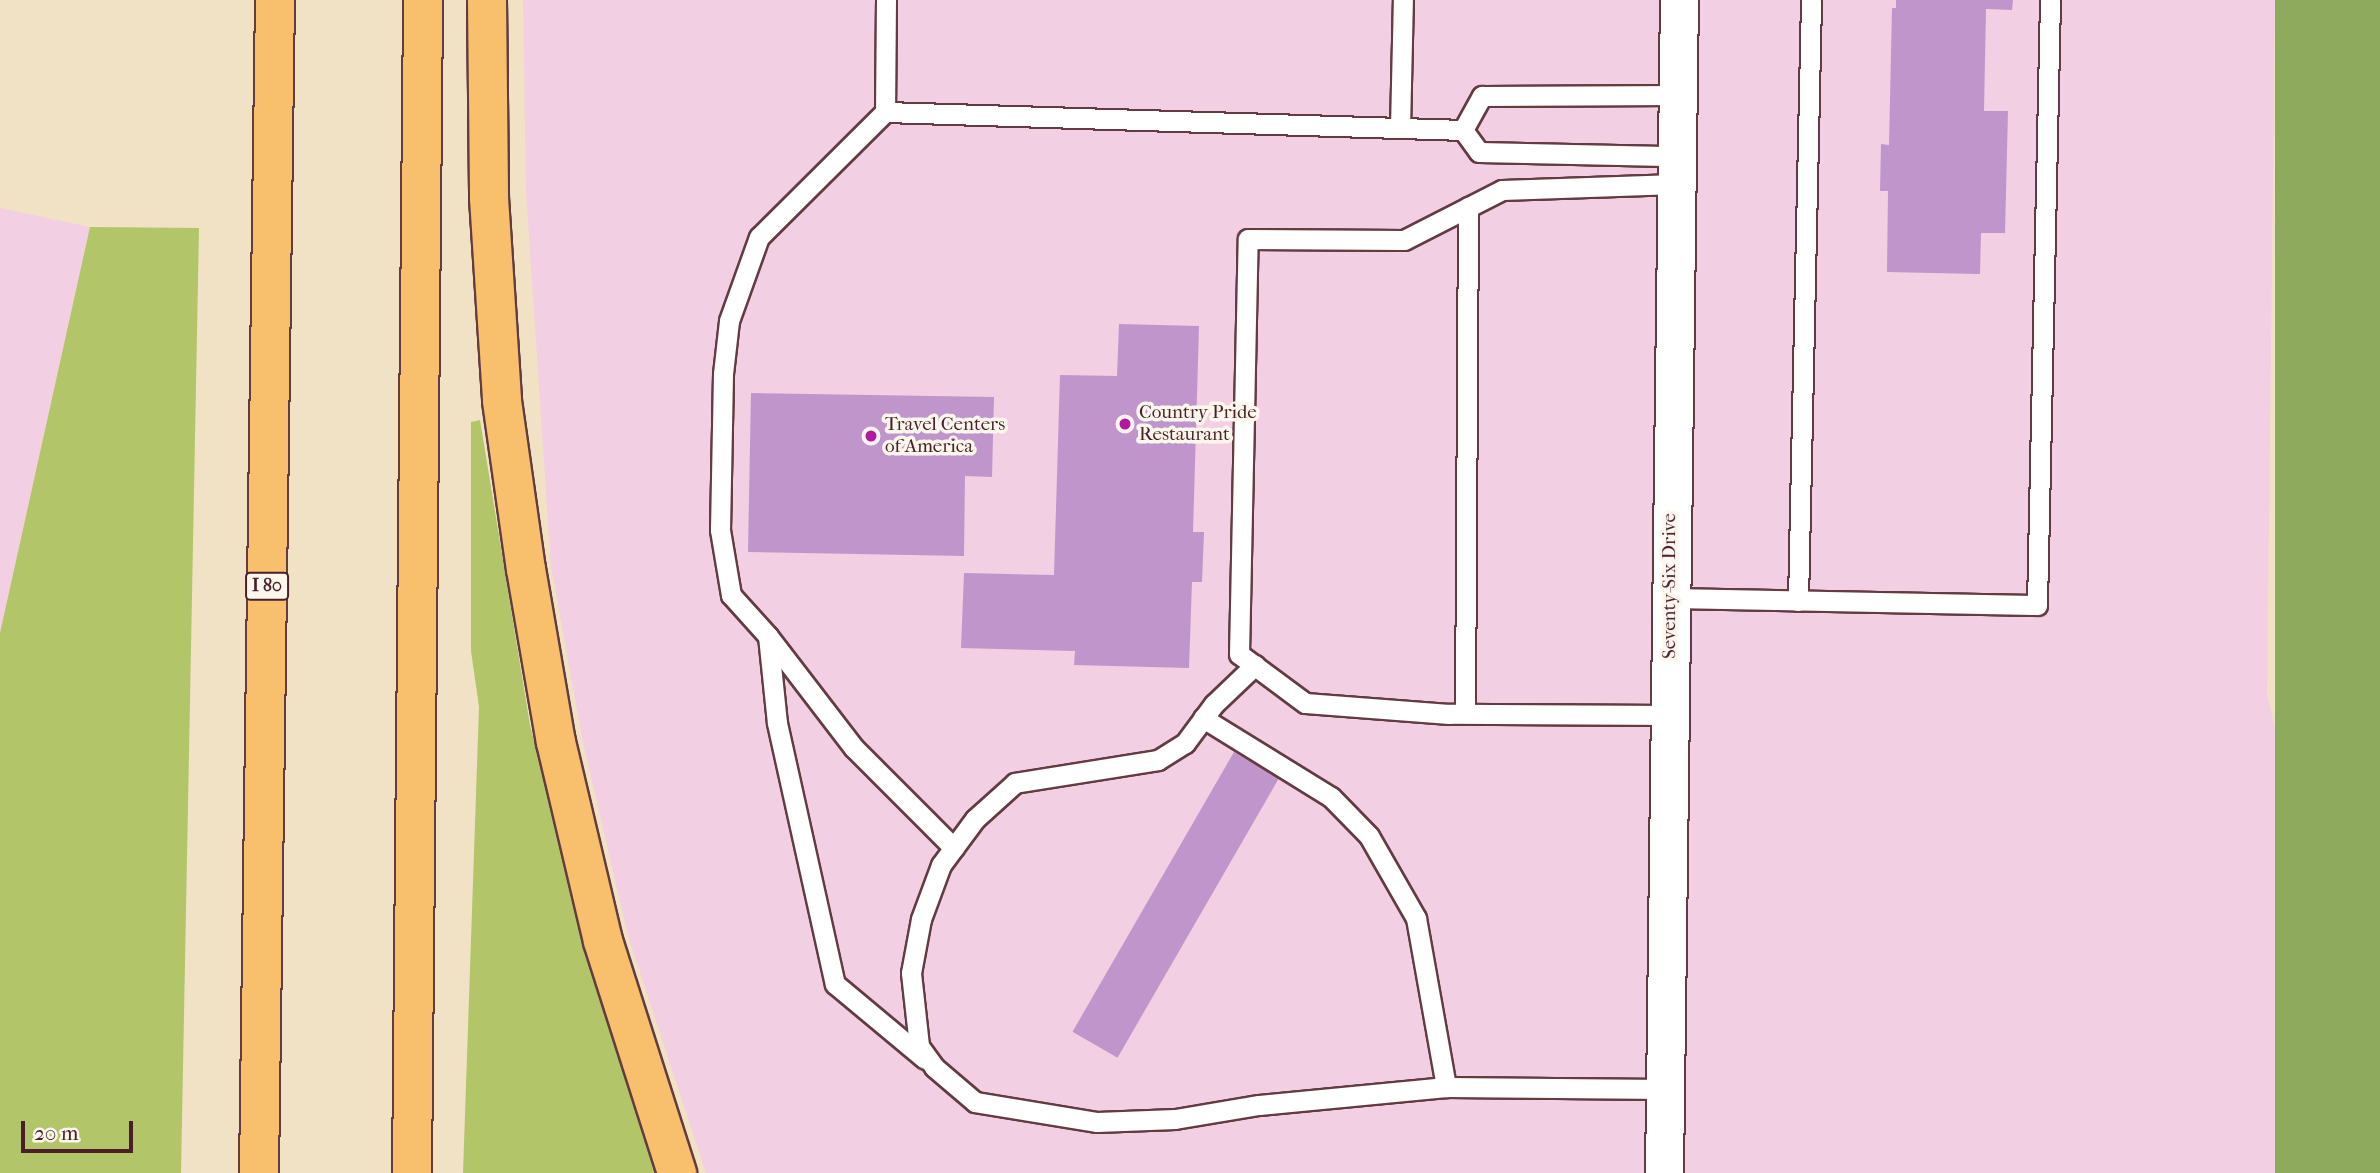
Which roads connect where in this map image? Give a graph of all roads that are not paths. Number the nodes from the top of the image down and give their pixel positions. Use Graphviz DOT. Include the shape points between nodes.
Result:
graph roads {
  1 [pos="275,0"];
  2 [pos="423,0"];
  3 [pos="487,0"];
  4 [pos="887,0"];
  5 [pos="1403,0"];
  6 [pos="1679,0"];
  7 [pos="1811,0"];
  8 [pos="2050,0"];
  9 [pos="1677,95"];
  10 [pos="885,112"];
  11 [pos="1400,128"];
  12 [pos="1462,130"];
  13 [pos="1677,170"];
  14 [pos="1468,207"];
  15 [pos="1668,598"];
  16 [pos="1798,601"];
  17 [pos="768,636"];
  18 [pos="1255,665"];
  19 [pos="1465,713"];
  20 [pos="1670,715"];
  21 [pos="1203,718"];
  22 [pos="954,848"];
  23 [pos="934,1067"];
  24 [pos="1446,1087"];
  25 [pos="1665,1089"];
  26 [pos="259,1173"];
  27 [pos="412,1173"];
  28 [pos="677,1173"];
  29 [pos="1664,1173"];
  1 -- 26 [label="highway, I 80"];
  2 -- 27 [label="highway"];
  3 -- 28 [label="highway" via="489,198 502,401 526,569 556,741 603,941"];
  4 -- 10 [label="lane"];
  5 -- 11 [label="lane"];
  6 -- 9 [label="street, Seventy-Six Drive"];
  7 -- 16 [label="lane"];
  8 -- 16 [label="lane" via="2037,606"];
  9 -- 12 [label="lane" via="1482,96"];
  9 -- 13 [label="street, Seventy-Six Drive"];
  10 -- 11 [label="lane"];
  10 -- 17 [label="lane" via="760,237 730,321 723,374 720,530 731,595"];
  11 -- 12 [label="lane"];
  12 -- 13 [label="lane" via="1479,152"];
  13 -- 14 [label="lane" via="1502,190"];
  13 -- 15 [label="street, Seventy-Six Drive"];
  14 -- 18 [label="lane" via="1404,240 1248,239 1239,654"];
  14 -- 19 [label="lane"];
  15 -- 16 [label="lane"];
  15 -- 20 [label="street, Seventy-Six Drive"];
  17 -- 22 [label="lane" via="854,748"];
  17 -- 23 [label="lane" via="777,723 835,984"];
  18 -- 19 [label="lane" via="1305,703"];
  18 -- 21 [label="lane"];
  19 -- 20 [label="lane"];
  20 -- 25 [label="street, Seventy-Six Drive"];
  21 -- 22 [label="lane" via="1185,743 1158,760 1015,783 975,820"];
  21 -- 24 [label="lane" via="1331,797 1369,836 1416,918"];
  22 -- 23 [label="lane" via="941,865 921,919 911,973 919,1046"];
  23 -- 24 [label="lane" via="975,1102 1097,1122 1175,1119 1259,1105"];
  24 -- 25 [label="lane"];
  25 -- 29 [label="street, Seventy-Six Drive"];
}
